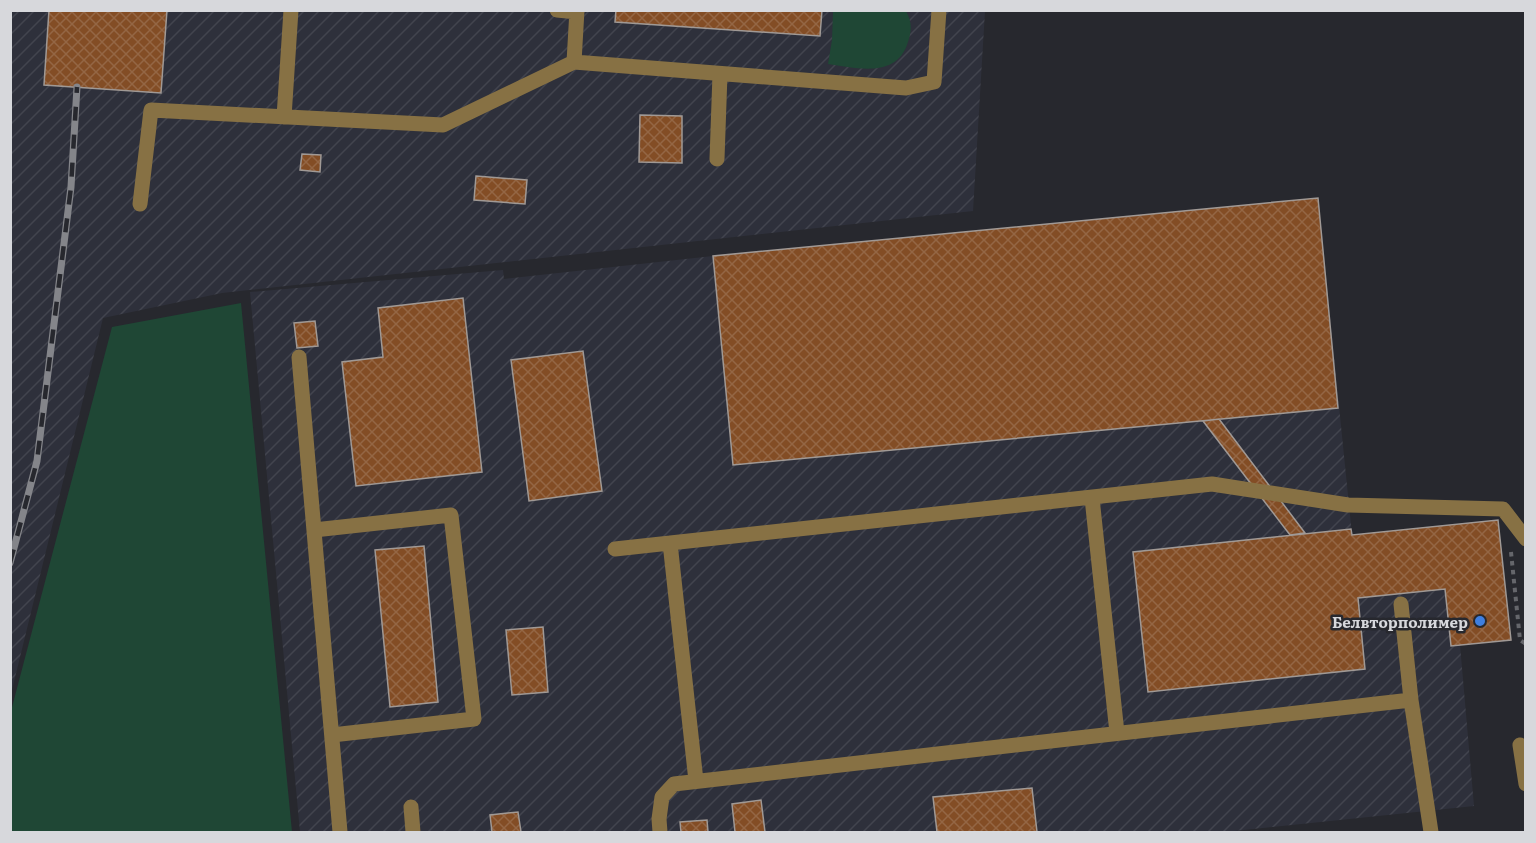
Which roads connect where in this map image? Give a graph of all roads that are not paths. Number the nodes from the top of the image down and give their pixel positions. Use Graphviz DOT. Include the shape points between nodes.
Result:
graph roads {
  1 [pos="291,10"];
  2 [pos="557,10"];
  3 [pos="939,10"];
  4 [pos="577,11"];
  5 [pos="574,62"];
  6 [pos="720,74"];
  7 [pos="285,117"];
  8 [pos="717,159"];
  9 [pos="140,204"];
  10 [pos="299,357"];
  11 [pos="1092,498"];
  12 [pos="314,530"];
  13 [pos="1526,539"];
  14 [pos="670,543"];
  15 [pos="615,549"];
  16 [pos="1401,604"];
  17 [pos="1411,700"];
  18 [pos="1117,734"];
  19 [pos="332,735"];
  20 [pos="1520,745"];
  21 [pos="696,782"];
  22 [pos="1526,784"];
  23 [pos="411,807"];
  24 [pos="340,832"];
  25 [pos="413,832"];
  26 [pos="660,832"];
  27 [pos="1431,832"];
  1 -- 7 [label="lane"];
  2 -- 4 [label="lane"];
  3 -- 6 [label="lane" via="934,82 906,88"];
  4 -- 5 [label="lane"];
  5 -- 6 [label="lane"];
  5 -- 7 [label="lane" via="443,125"];
  6 -- 8 [label="lane"];
  7 -- 9 [label="lane" via="151,110"];
  10 -- 12 [label="lane"];
  11 -- 13 [label="lane" via="1212,484 1348,505 1503,509"];
  11 -- 14 [label="lane"];
  11 -- 18 [label="lane"];
  12 -- 19 [label="lane"];
  12 -- 19 [label="lane" via="451,515 474,719"];
  14 -- 15 [label="lane"];
  14 -- 21 [label="lane"];
  16 -- 17 [label="lane"];
  17 -- 18 [label="lane"];
  17 -- 27 [label="lane"];
  18 -- 21 [label="lane"];
  19 -- 24 [label="lane"];
  20 -- 22 [label="lane"];
  21 -- 26 [label="lane" via="674,784 662,797"];
  23 -- 25 [label="lane"];
}
